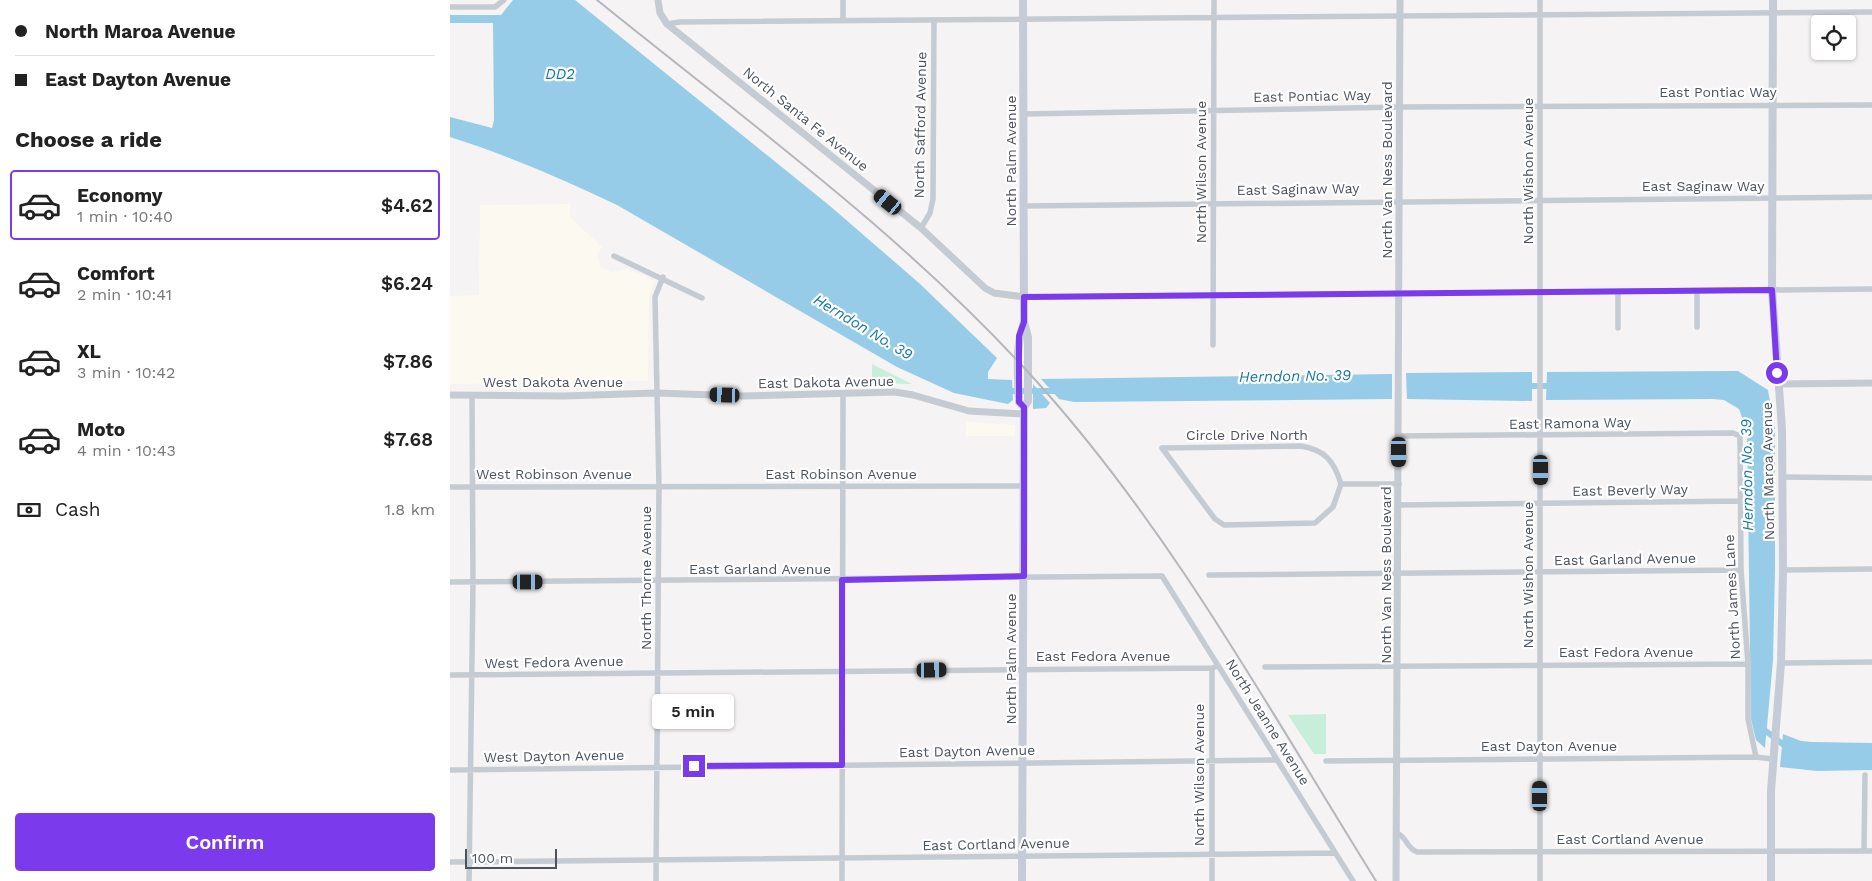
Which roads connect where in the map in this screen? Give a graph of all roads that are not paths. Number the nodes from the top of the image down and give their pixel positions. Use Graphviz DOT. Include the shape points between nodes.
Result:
graph roads {
  1 [pos="504,0"];
  2 [pos="658,0"];
  3 [pos="843,0"];
  4 [pos="1024,0"];
  5 [pos="1214,0"];
  6 [pos="1400,0"];
  7 [pos="1540,0"];
  8 [pos="1773,0"];
  9 [pos="450,7"];
  10 [pos="1773,12"];
  11 [pos="1872,12"];
  12 [pos="1540,13"];
  13 [pos="1400,14"];
  14 [pos="1214,17"];
  15 [pos="1023,19"];
  16 [pos="843,20"];
  17 [pos="934,20"];
  18 [pos="667,24"];
  19 [pos="1773,104"];
  20 [pos="1872,105"];
  21 [pos="1540,106"];
  22 [pos="1400,107"];
  23 [pos="1214,109"];
  24 [pos="1023,114"];
  25 [pos="1872,197"];
  26 [pos="1773,198"];
  27 [pos="1541,199"];
  28 [pos="1400,201"];
  29 [pos="1213,202"];
  30 [pos="1024,206"];
  31 [pos="921,228"];
  32 [pos="614,256"];
  33 [pos="663,277"];
  34 [pos="1872,289"];
  35 [pos="1772,290"];
  36 [pos="1697,291"];
  37 [pos="1540,292"];
  38 [pos="1618,292"];
  39 [pos="1399,293"];
  40 [pos="1212,296"];
  41 [pos="1024,297"];
  42 [pos="702,298"];
  43 [pos="1024,322"];
  44 [pos="1697,327"];
  45 [pos="1618,328"];
  46 [pos="1213,345"];
  47 [pos="1872,382"];
  48 [pos="1778,384"];
  49 [pos="656,393"];
  50 [pos="450,395"];
  51 [pos="472,395"];
  52 [pos="843,395"];
  53 [pos="1024,406"];
  54 [pos="1399,436"];
  55 [pos="1540,436"];
  56 [pos="1740,436"];
  57 [pos="1782,477"];
  58 [pos="1872,478"];
  59 [pos="1341,484"];
  60 [pos="1399,484"];
  61 [pos="843,486"];
  62 [pos="1024,486"];
  63 [pos="450,487"];
  64 [pos="472,487"];
  65 [pos="659,487"];
  66 [pos="1741,502"];
  67 [pos="1541,504"];
  68 [pos="1399,505"];
  69 [pos="1872,569"];
  70 [pos="1741,570"];
  71 [pos="1782,570"];
  72 [pos="1541,572"];
  73 [pos="1398,574"];
  74 [pos="1209,575"];
  75 [pos="1024,576"];
  76 [pos="1162,576"];
  77 [pos="842,580"];
  78 [pos="450,582"];
  79 [pos="473,582"];
  80 [pos="658,582"];
  81 [pos="1872,662"];
  82 [pos="1781,663"];
  83 [pos="1748,664"];
  84 [pos="1541,665"];
  85 [pos="1398,666"];
  86 [pos="1215,667"];
  87 [pos="1265,667"];
  88 [pos="1023,669"];
  89 [pos="841,672"];
  90 [pos="658,673"];
  91 [pos="450,675"];
  92 [pos="472,676"];
  93 [pos="1756,757"];
  94 [pos="1540,758"];
  95 [pos="1772,759"];
  96 [pos="1277,760"];
  97 [pos="1398,760"];
  98 [pos="1212,761"];
  99 [pos="1326,761"];
  100 [pos="1023,762"];
  101 [pos="842,765"];
  102 [pos="658,766"];
  103 [pos="450,770"];
  104 [pos="471,770"];
  105 [pos="1865,775"];
  106 [pos="1398,833"];
  107 [pos="1864,851"];
  108 [pos="1872,851"];
  109 [pos="1540,852"];
  110 [pos="1771,852"];
  111 [pos="1335,853"];
  112 [pos="1212,854"];
  113 [pos="1023,856"];
  114 [pos="842,859"];
  115 [pos="450,862"];
  116 [pos="469,862"];
  117 [pos="657,862"];
  118 [pos="469,881"];
  119 [pos="656,881"];
  120 [pos="842,881"];
  121 [pos="1022,881"];
  122 [pos="1212,881"];
  123 [pos="1353,881"];
  124 [pos="1396,881"];
  125 [pos="1540,881"];
  126 [pos="1771,881"];
  1 -- 9 [label="street" via="495,7"];
  2 -- 18 [label="street" via="660,13"];
  3 -- 16 [label="street"];
  4 -- 15 [label="main road, North Palm Avenue"];
  5 -- 14 [label="street, North Wilson Avenue"];
  6 -- 13 [label="street, North Van Ness Boulevard"];
  7 -- 12 [label="street, North Wishon Avenue"];
  8 -- 10 [label="main road, North Maroa Avenue"];
  10 -- 11 [label="street"];
  10 -- 12 [label="street"];
  10 -- 19 [label="main road, North Maroa Avenue"];
  12 -- 13 [label="street"];
  12 -- 21 [label="street, North Wishon Avenue"];
  13 -- 14 [label="street"];
  13 -- 22 [label="street, North Van Ness Boulevard"];
  14 -- 15 [label="street"];
  14 -- 23 [label="street, North Wilson Avenue"];
  15 -- 17 [label="street"];
  15 -- 24 [label="main road, North Palm Avenue"];
  16 -- 17 [label="street"];
  16 -- 18 [label="street"];
  17 -- 31 [label="street, North Safford Avenue" via="933,199 930,213"];
  18 -- 31 [label="street, North Santa Fe Avenue"];
  19 -- 20 [label="street, East Pontiac Way"];
  19 -- 21 [label="street, East Pontiac Way"];
  19 -- 26 [label="main road, North Maroa Avenue"];
  21 -- 22 [label="street, East Pontiac Way"];
  21 -- 27 [label="street, North Wishon Avenue"];
  22 -- 23 [label="street, East Pontiac Way"];
  22 -- 28 [label="street, North Van Ness Boulevard"];
  23 -- 24 [label="street, East Pontiac Way"];
  23 -- 29 [label="street, North Wilson Avenue"];
  24 -- 30 [label="main road, North Palm Avenue"];
  25 -- 26 [label="street, East Saginaw Way"];
  26 -- 27 [label="street, East Saginaw Way"];
  26 -- 35 [label="main road, North Maroa Avenue"];
  27 -- 28 [label="street, East Saginaw Way"];
  27 -- 37 [label="street, North Wishon Avenue"];
  28 -- 29 [label="street, East Saginaw Way"];
  28 -- 39 [label="street, North Van Ness Boulevard"];
  29 -- 30 [label="street, East Saginaw Way"];
  29 -- 40 [label="street, North Wilson Avenue"];
  30 -- 41 [label="main road, North Palm Avenue"];
  31 -- 41 [label="street, North Santa Fe Avenue" via="985,288 994,293"];
  32 -- 33 [label="street"];
  33 -- 42 [label="street"];
  33 -- 49 [label="street, North Thorne Avenue" via="655,297"];
  34 -- 35 [label="street"];
  35 -- 36 [label="street"];
  35 -- 48 [label="main road, North Maroa Avenue"];
  36 -- 38 [label="street"];
  36 -- 44 [label="street"];
  37 -- 38 [label="street"];
  37 -- 39 [label="street"];
  37 -- 55 [label="street, North Wishon Avenue"];
  38 -- 45 [label="street"];
  39 -- 40 [label="street"];
  39 -- 54 [label="street, North Van Ness Boulevard"];
  40 -- 41 [label="street"];
  40 -- 46 [label="street, North Wilson Avenue"];
  41 -- 43 [label="main road, North Palm Avenue"];
  43 -- 53 [label="main road, North Palm Avenue" via="1028,338 1028,382"];
  43 -- 53 [label="main road, North Palm Avenue" via="1019,336 1019,381"];
  47 -- 48 [label="street"];
  48 -- 57 [label="main road, North Maroa Avenue"];
  49 -- 51 [label="street, West Dakota Avenue"];
  49 -- 52 [label="street, East Dakota Avenue"];
  49 -- 65 [label="street, North Thorne Avenue"];
  50 -- 51 [label="street, West Dakota Avenue"];
  51 -- 64 [label="street"];
  52 -- 53 [label="street, East Dakota Avenue" via="895,392 969,411"];
  52 -- 61 [label="street"];
  53 -- 62 [label="main road, North Palm Avenue"];
  54 -- 55 [label="street, East Ramona Way"];
  54 -- 60 [label="street, North Van Ness Boulevard"];
  55 -- 56 [label="street, East Ramona Way"];
  55 -- 67 [label="street, North Wishon Avenue"];
  56 -- 66 [label="street, North James Lane"];
  57 -- 58 [label="street"];
  57 -- 71 [label="main road, North Maroa Avenue"];
  59 -- 59 [label="street, Circle Drive North" via="1329,459 1316,448 1162,448 1215,519 1224,525 1315,523 1333,507"];
  59 -- 60 [label="street"];
  60 -- 68 [label="street, North Van Ness Boulevard"];
  61 -- 62 [label="street, East Robinson Avenue"];
  61 -- 65 [label="street, East Robinson Avenue"];
  61 -- 77 [label="street"];
  62 -- 75 [label="main road, North Palm Avenue"];
  63 -- 64 [label="street, West Robinson Avenue"];
  64 -- 65 [label="street, West Robinson Avenue"];
  64 -- 79 [label="street"];
  65 -- 80 [label="street, North Thorne Avenue"];
  66 -- 67 [label="street, East Beverly Way"];
  66 -- 70 [label="street, North James Lane"];
  67 -- 68 [label="street, East Beverly Way"];
  67 -- 72 [label="street, North Wishon Avenue"];
  68 -- 73 [label="street, North Van Ness Boulevard"];
  69 -- 71 [label="street"];
  70 -- 72 [label="street, East Garland Avenue"];
  70 -- 83 [label="street, North James Lane"];
  71 -- 82 [label="main road, North Maroa Avenue"];
  72 -- 73 [label="street, East Garland Avenue"];
  72 -- 84 [label="street, North Wishon Avenue"];
  73 -- 74 [label="street, East Garland Avenue"];
  73 -- 85 [label="street, North Van Ness Boulevard"];
  75 -- 76 [label="street, East Garland Avenue"];
  75 -- 77 [label="street, East Garland Avenue"];
  75 -- 88 [label="main road, North Palm Avenue"];
  76 -- 86 [label="street, North Jeanne Avenue"];
  77 -- 80 [label="street, East Garland Avenue"];
  77 -- 89 [label="street"];
  78 -- 79 [label="street, East Garland Avenue"];
  79 -- 80 [label="street, East Garland Avenue"];
  79 -- 92 [label="street"];
  80 -- 90 [label="street, North Thorne Avenue"];
  81 -- 82 [label="street"];
  82 -- 95 [label="main road, North Maroa Avenue"];
  83 -- 84 [label="street, East Fedora Avenue"];
  83 -- 93 [label="street, North James Lane" via="1748,719"];
  84 -- 85 [label="street, East Fedora Avenue"];
  84 -- 94 [label="street, North Wishon Avenue"];
  85 -- 87 [label="street, East Fedora Avenue"];
  85 -- 97 [label="street, North Van Ness Boulevard"];
  86 -- 88 [label="street, East Fedora Avenue"];
  86 -- 96 [label="street, North Jeanne Avenue"];
  86 -- 98 [label="street, North Wilson Avenue"];
  88 -- 89 [label="street, East Fedora Avenue"];
  88 -- 100 [label="main road, North Palm Avenue"];
  89 -- 90 [label="street, East Fedora Avenue"];
  89 -- 101 [label="street"];
  90 -- 92 [label="street, West Fedora Avenue"];
  90 -- 102 [label="street, North Thorne Avenue"];
  91 -- 92 [label="street, West Fedora Avenue"];
  92 -- 104 [label="street"];
  93 -- 94 [label="street, East Dayton Avenue"];
  93 -- 95 [label="street, East Dayton Avenue"];
  94 -- 97 [label="street, East Dayton Avenue"];
  94 -- 109 [label="street, North Wishon Avenue"];
  95 -- 110 [label="main road, North Maroa Avenue"];
  96 -- 98 [label="street, East Dayton Avenue"];
  96 -- 111 [label="street, North Jeanne Avenue"];
  97 -- 99 [label="street, East Dayton Avenue"];
  97 -- 106 [label="street, North Van Ness Boulevard"];
  98 -- 100 [label="street, East Dayton Avenue"];
  98 -- 112 [label="street, North Wilson Avenue"];
  100 -- 101 [label="street, East Dayton Avenue"];
  100 -- 113 [label="main road, North Palm Avenue"];
  101 -- 102 [label="street, East Dayton Avenue"];
  101 -- 114 [label="street"];
  102 -- 104 [label="street, West Dayton Avenue"];
  102 -- 117 [label="street, North Thorne Avenue"];
  103 -- 104 [label="street, West Dayton Avenue"];
  104 -- 116 [label="street"];
  105 -- 107 [label="street"];
  106 -- 109 [label="street, East Cortland Avenue" via="1417,852"];
  106 -- 124 [label="street, North Van Ness Boulevard"];
  107 -- 108 [label="street, East Cortland Avenue"];
  107 -- 110 [label="street, East Cortland Avenue"];
  109 -- 110 [label="street, East Cortland Avenue"];
  109 -- 125 [label="street, North Wishon Avenue"];
  110 -- 126 [label="main road, North Maroa Avenue"];
  111 -- 112 [label="street, East Cortland Avenue"];
  111 -- 123 [label="street, North Jeanne Avenue"];
  112 -- 113 [label="street, East Cortland Avenue"];
  112 -- 122 [label="street, North Wilson Avenue"];
  113 -- 114 [label="street, East Cortland Avenue"];
  113 -- 121 [label="main road, North Palm Avenue"];
  114 -- 117 [label="street, East Cortland Avenue"];
  114 -- 120 [label="street"];
  115 -- 116 [label="street, East Cortland Avenue"];
  116 -- 117 [label="street, East Cortland Avenue"];
  116 -- 118 [label="street"];
  117 -- 119 [label="street, North Thorne Avenue"];
}
